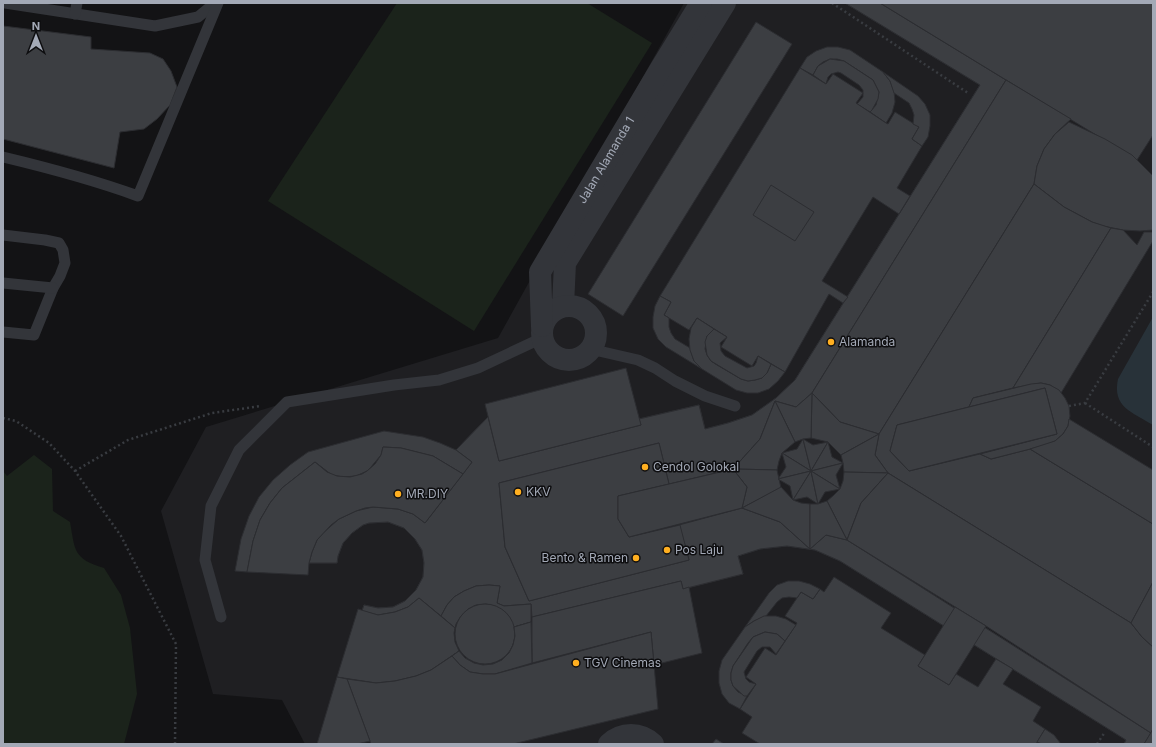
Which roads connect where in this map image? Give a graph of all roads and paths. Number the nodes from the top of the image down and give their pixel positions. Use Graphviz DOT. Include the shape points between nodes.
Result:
graph roads {
  1 [pos="5,3"];
  2 [pos="215,3"];
  3 [pos="218,3"];
  4 [pos="700,3"];
  5 [pos="725,3"];
  6 [pos="832,3"];
  7 [pos="76,8"];
  8 [pos="968,93"];
  9 [pos="3,157"];
  10 [pos="3,235"];
  11 [pos="3,283"];
  12 [pos="53,288"];
  13 [pos="1153,292"];
  14 [pos="563,306"];
  15 [pos="3,332"];
  16 [pos="542,332"];
  17 [pos="590,349"];
  18 [pos="287,402"];
  19 [pos="1085,403"];
  20 [pos="735,406"];
  21 [pos="1069,406"];
  22 [pos="3,418"];
  23 [pos="1153,448"];
  24 [pos="75,471"];
  25 [pos="221,617"];
  26 [pos="1105,732"];
  27 [pos="175,744"];
  28 [pos="609,744"];
  29 [pos="653,744"];
  30 [pos="1097,744"];
  1 -- 7 [label="lane"];
  2 -- 7 [label="lane" via="198,17 155,26"];
  3 -- 9 [label="lane" via="138,196 59,170"];
  4 -- 16 [label="street, Jalan Alamanda 1" via="540,272"];
  5 -- 14 [label="street, Jalan Alamanda 1" via="565,263"];
  6 -- 8 [label="path"];
  10 -- 12 [label="lane" via="59,244 63,250 65,263"];
  11 -- 12 [label="lane"];
  12 -- 15 [label="lane" via="34,335"];
  13 -- 19 [label="path"];
  14 -- 16 [label="street" via="550,313"];
  14 -- 17 [label="street" via="576,306 588,313 595,324 596,337"];
  16 -- 17 [label="street" via="547,349 568,360 581,357"];
  16 -- 18 [label="lane" via="478,368 439,380"];
  17 -- 20 [label="lane" via="638,360 705,396"];
  18 -- 24 [label="path" via="212,413 128,440"];
  18 -- 25 [label="lane" via="239,450 211,506 205,560"];
  19 -- 21 [label="path"];
  19 -- 23 [label="path"];
  22 -- 24 [label="path" via="16,421 49,444"];
  24 -- 27 [label="path" via="121,536 176,644"];
  26 -- 30 [label="path"];
  28 -- 29 [label="street" via="618,737 628,734 638,735"];
}
